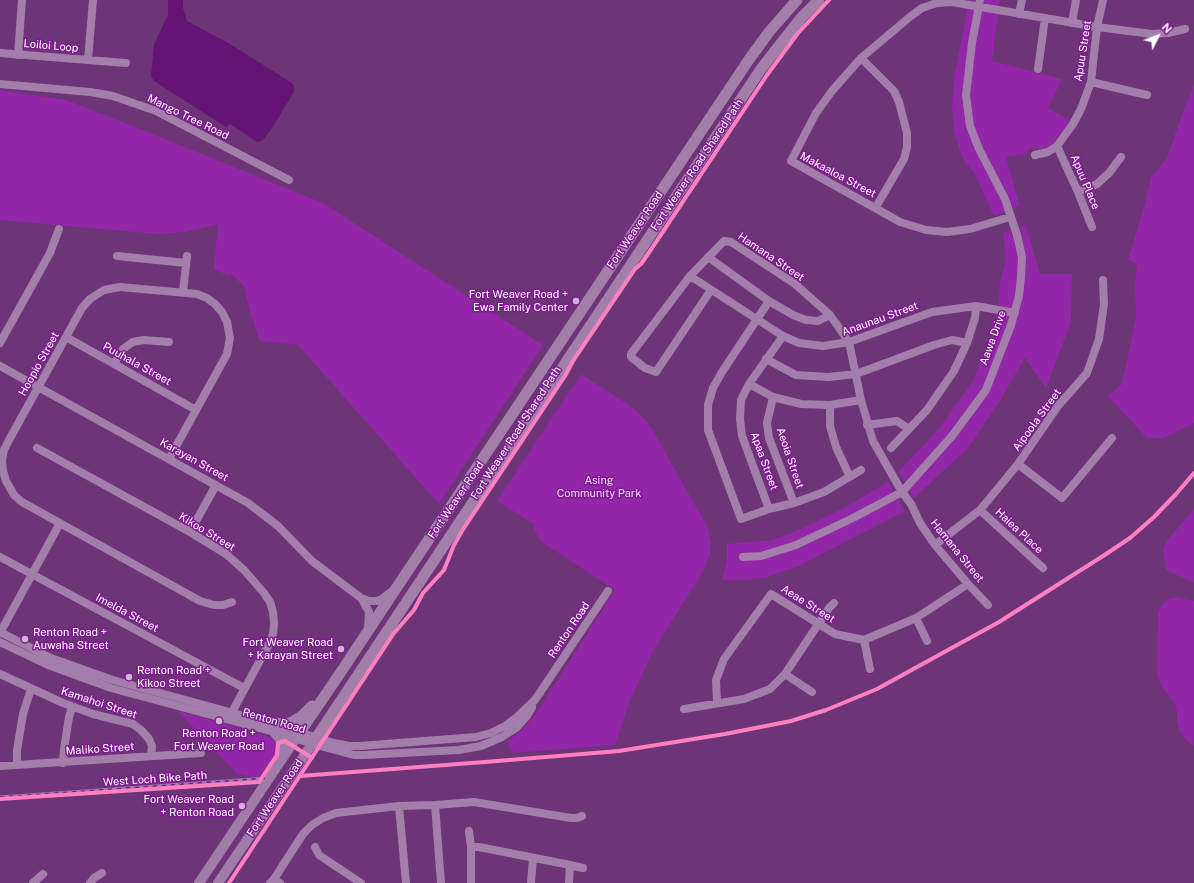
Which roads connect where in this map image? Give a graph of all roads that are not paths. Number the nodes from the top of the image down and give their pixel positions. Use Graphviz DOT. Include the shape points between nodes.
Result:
graph roads {
  1 [pos="22,0"];
  2 [pos="92,0"];
  3 [pos="797,0"];
  4 [pos="819,0"];
  5 [pos="1022,0"];
  6 [pos="1076,0"];
  7 [pos="1103,0"];
  8 [pos="980,3"];
  9 [pos="1020,14"];
  10 [pos="1045,18"];
  11 [pos="1072,23"];
  12 [pos="1097,27"];
  13 [pos="1185,29"];
  14 [pos="0,53"];
  15 [pos="18,55"];
  16 [pos="861,58"];
  17 [pos="88,60"];
  18 [pos="126,63"];
  19 [pos="1038,69"];
  20 [pos="1091,82"];
  21 [pos="0,84"];
  22 [pos="1147,95"];
  23 [pos="1057,146"];
  24 [pos="1035,155"];
  25 [pos="1121,157"];
  26 [pos="289,180"];
  27 [pos="1078,192"];
  28 [pos="876,207"];
  29 [pos="1010,217"];
  30 [pos="1092,227"];
  31 [pos="59,229"];
  32 [pos="117,256"];
  33 [pos="708,257"];
  34 [pos="690,276"];
  35 [pos="1103,280"];
  36 [pos="711,290"];
  37 [pos="183,292"];
  38 [pos="769,301"];
  39 [pos="976,306"];
  40 [pos="1015,313"];
  41 [pos="830,314"];
  42 [pos="758,320"];
  43 [pos="783,336"];
  44 [pos="66,337"];
  45 [pos="169,342"];
  46 [pos="850,342"];
  47 [pos="0,343"];
  48 [pos="967,343"];
  49 [pos="766,359"];
  50 [pos="114,364"];
  51 [pos="0,366"];
  52 [pos="856,374"];
  53 [pos="749,384"];
  54 [pos="38,387"];
  55 [pos="773,397"];
  56 [pos="861,400"];
  57 [pos="830,405"];
  58 [pos="196,410"];
  59 [pos="867,425"];
  60 [pos="909,429"];
  61 [pos="1112,438"];
  62 [pos="36,448"];
  63 [pos="891,448"];
  64 [pos="169,459"];
  65 [pos="1018,464"];
  66 [pos="861,470"];
  67 [pos="850,476"];
  68 [pos="216,485"];
  69 [pos="902,492"];
  70 [pos="794,503"];
  71 [pos="769,509"];
  72 [pos="980,510"];
  73 [pos="60,523"];
  74 [pos="190,532"];
  75 [pos="935,545"];
  76 [pos="0,557"];
  77 [pos="743,557"];
  78 [pos="1043,568"];
  79 [pos="32,574"];
  80 [pos="968,584"];
  81 [pos="397,586"];
  82 [pos="608,591"];
  83 [pos="361,598"];
  84 [pos="232,602"];
  85 [pos="834,603"];
  86 [pos="988,605"];
  87 [pos="916,618"];
  88 [pos="819,623"];
  89 [pos="0,633"];
  90 [pos="367,634"];
  91 [pos="864,640"];
  92 [pos="927,640"];
  93 [pos="0,642"];
  94 [pos="67,668"];
  95 [pos="870,669"];
  96 [pos="0,674"];
  97 [pos="785,674"];
  98 [pos="244,688"];
  99 [pos="31,689"];
  100 [pos="812,692"];
  101 [pos="323,700"];
  102 [pos="183,703"];
  103 [pos="717,703"];
  104 [pos="72,707"];
  105 [pos="684,709"];
  106 [pos="232,712"];
  107 [pos="266,722"];
  108 [pos="274,732"];
  109 [pos="306,738"];
  110 [pos="201,753"];
  111 [pos="151,756"];
  112 [pos="282,759"];
  113 [pos="63,762"];
  114 [pos="17,765"];
  115 [pos="0,766"];
  116 [pos="435,805"];
  117 [pos="399,806"];
  118 [pos="582,816"];
  119 [pos="469,831"];
  120 [pos="471,847"];
  121 [pos="315,848"];
  122 [pos="534,858"];
  123 [pos="570,865"];
  124 [pos="583,868"];
  125 [pos="102,873"];
  126 [pos="43,874"];
  127 [pos="274,882"];
  128 [pos="33,883"];
  129 [pos="90,883"];
  130 [pos="199,883"];
  131 [pos="218,883"];
  132 [pos="361,883"];
  133 [pos="406,883"];
  134 [pos="441,883"];
  135 [pos="471,883"];
  136 [pos="531,883"];
  137 [pos="569,883"];
  1 -- 15 [label="street"];
  2 -- 17 [label="street, Loiloi Loop"];
  3 -- 81 [label="highway, Fort Weaver Road" via="748,61"];
  4 -- 109 [label="highway, Fort Weaver Road" via="800,18 761,69 582,339"];
  5 -- 9 [label="street"];
  6 -- 11 [label="street"];
  7 -- 12 [label="street, Apuu Street"];
  8 -- 9 [label="street, Makaaloa Street"];
  8 -- 16 [label="street, Makaaloa Street" via="937,3 922,8 881,39"];
  8 -- 29 [label="street, Aawa Drive" via="966,95 970,126 1005,199"];
  9 -- 10 [label="street, Makaaloa Street"];
  10 -- 11 [label="street, Makaaloa Street"];
  10 -- 19 [label="street"];
  11 -- 12 [label="street, Makaaloa Street"];
  12 -- 13 [label="street, Makaaloa Street" via="1152,34"];
  12 -- 20 [label="street, Apuu Street"];
  14 -- 15 [label="street, Loiloi Loop"];
  15 -- 17 [label="street, Loiloi Loop"];
  16 -- 28 [label="street" via="894,90 907,133 904,159"];
  16 -- 28 [label="street, Makaaloa Street" via="816,113 791,161"];
  17 -- 18 [label="street"];
  20 -- 22 [label="street"];
  20 -- 23 [label="street, Apuu Street" via="1075,119"];
  21 -- 26 [label="street, Mango Tree Road" via="113,96 156,111"];
  23 -- 24 [label="street" via="1048,152"];
  23 -- 27 [label="street, Apuu Place"];
  25 -- 27 [label="street" via="1097,184"];
  27 -- 30 [label="street, Apuu Place"];
  28 -- 29 [label="street, Makaaloa Street" via="900,222 926,230 947,232 970,230"];
  29 -- 40 [label="street, Aawa Drive" via="1022,257"];
  31 -- 47 [label="street" via="50,253"];
  32 -- 37 [label="street" via="186,259"];
  33 -- 34 [label="street, Hamana Street"];
  33 -- 38 [label="street"];
  33 -- 41 [label="street, Hamana Street" via="724,241 731,242 795,284"];
  34 -- 36 [label="street, Anaunau Street"];
  34 -- 36 [label="street, Hamana Street" via="631,354 634,361 656,372"];
  35 -- 65 [label="street, Aipoola Street" via="1104,304 1099,339 1087,373 1058,406"];
  36 -- 42 [label="street, Anaunau Street"];
  37 -- 44 [label="street, Hoopio Street" via="120,287 104,290 86,303"];
  37 -- 58 [label="street, Hoopio Street" via="202,296 215,304 225,317 230,332 227,354"];
  38 -- 41 [label="street" via="806,320 818,321"];
  38 -- 42 [label="street"];
  39 -- 40 [label="street, Anaunau Street"];
  39 -- 46 [label="street, Anaunau Street" via="932,312"];
  39 -- 48 [label="street"];
  40 -- 69 [label="street, Aawa Drive" via="986,390 952,436"];
  41 -- 46 [label="street, Hamana Street"];
  42 -- 43 [label="street, Anaunau Street"];
  42 -- 71 [label="street" via="722,372 708,405 707,416 712,445 741,519"];
  43 -- 46 [label="street, Anaunau Street" via="799,343 823,346"];
  43 -- 49 [label="street, Apaa Street"];
  44 -- 50 [label="street, Puuhala Street"];
  44 -- 54 [label="street, Hoopio Street"];
  45 -- 50 [label="street" via="133,342 123,349"];
  46 -- 52 [label="street, Hamana Street"];
  48 -- 52 [label="street" via="946,341"];
  48 -- 60 [label="street" via="943,387 927,410"];
  49 -- 52 [label="street" via="796,375 828,377"];
  49 -- 53 [label="street, Apaa Street"];
  50 -- 58 [label="street, Puuhala Street"];
  51 -- 54 [label="street, Karayan Street"];
  52 -- 56 [label="street, Hamana Street"];
  53 -- 55 [label="street"];
  53 -- 71 [label="street, Apaa Street" via="741,400 742,436"];
  54 -- 64 [label="street, Karayan Street"];
  54 -- 73 [label="street, Hoopio Street" via="6,445 2,460 3,471 8,486 18,499"];
  55 -- 57 [label="street" via="801,404"];
  55 -- 70 [label="street, Aeoia Street" via="767,423 769,438"];
  56 -- 57 [label="street"];
  56 -- 59 [label="street, Hamana Street"];
  57 -- 67 [label="street" via="830,426 836,447"];
  58 -- 64 [label="street, Hoopio Street"];
  59 -- 60 [label="street" via="897,421"];
  59 -- 69 [label="street, Hamana Street" via="873,441"];
  60 -- 63 [label="street"];
  61 -- 65 [label="street" via="1062,498"];
  62 -- 74 [label="street, Kikoo Street"];
  64 -- 68 [label="street, Karayan Street"];
  65 -- 72 [label="street, Aipoola Street"];
  66 -- 67 [label="street"];
  67 -- 70 [label="street" via="824,492"];
  68 -- 74 [label="street"];
  68 -- 83 [label="street, Karayan Street" via="262,513 312,562"];
  69 -- 75 [label="street, Hamana Street"];
  69 -- 77 [label="street, Aawa Drive" via="796,545 761,556"];
  70 -- 71 [label="street"];
  72 -- 75 [label="street, Aipoola Street"];
  72 -- 78 [label="street, Haiea Place"];
  73 -- 79 [label="street"];
  73 -- 84 [label="street, Hoopio Street" via="200,601 214,605"];
  74 -- 98 [label="street, Kikoo Street" via="238,564 264,593 272,607 274,623 271,639"];
  75 -- 80 [label="street, Hamana Street"];
  76 -- 79 [label="street, Imelda Street"];
  79 -- 89 [label="street"];
  79 -- 98 [label="street, Imelda Street"];
  80 -- 86 [label="street, Hamana Street"];
  80 -- 87 [label="street"];
  81 -- 83 [label="street" via="379,601"];
  81 -- 90 [label="highway, Fort Weaver Road"];
  82 -- 109 [label="street, Renton Road" via="535,700 517,717 491,733 476,737 354,746"];
  83 -- 90 [label="street, Karayan Street" via="369,612"];
  85 -- 88 [label="street"];
  87 -- 91 [label="street"];
  87 -- 92 [label="street"];
  88 -- 91 [label="street, Aeae Street" via="835,634"];
  88 -- 97 [label="street"];
  88 -- 103 [label="street, Aeae Street" via="771,594 724,659 716,680"];
  89 -- 94 [label="street, Renton Road"];
  90 -- 101 [label="highway, Fort Weaver Road"];
  91 -- 95 [label="street"];
  93 -- 94 [label="street, Renton Road" via="48,665"];
  94 -- 102 [label="street, Renton Road"];
  96 -- 99 [label="street, Kamahoi Street"];
  97 -- 100 [label="street"];
  97 -- 103 [label="street" via="770,689 744,699"];
  98 -- 106 [label="street, Kikoo Street"];
  99 -- 104 [label="street, Kamahoi Street"];
  99 -- 114 [label="street" via="23,714"];
  101 -- 107 [label="highway" via="314,704 292,723"];
  101 -- 109 [label="highway, Fort Weaver Road"];
  102 -- 106 [label="street, Renton Road"];
  102 -- 108 [label="street, Renton Road"];
  103 -- 105 [label="street"];
  104 -- 111 [label="street, Kamahoi Street" via="128,722 137,727 150,741"];
  104 -- 113 [label="street"];
  106 -- 107 [label="street, Renton Road"];
  107 -- 109 [label="street, Renton Road"];
  108 -- 109 [label="street, Renton Road"];
  108 -- 112 [label="main road" via="282,742"];
  109 -- 112 [label="main road, Fort Weaver Road"];
  109 -- 131 [label="main road, Fort Weaver Road"];
  110 -- 111 [label="street, Maliko Street"];
  111 -- 113 [label="street, Maliko Street"];
  112 -- 130 [label="main road, Fort Weaver Road"];
  113 -- 114 [label="street, Maliko Street"];
  114 -- 115 [label="street, Maliko Street"];
  116 -- 117 [label="street"];
  116 -- 118 [label="street" via="474,802 571,818"];
  116 -- 134 [label="street"];
  117 -- 127 [label="street" via="336,813 323,818 303,834"];
  117 -- 133 [label="street"];
  119 -- 120 [label="street"];
  120 -- 122 [label="street"];
  120 -- 135 [label="street"];
  121 -- 132 [label="street" via="319,855"];
  122 -- 123 [label="street"];
  122 -- 136 [label="street"];
  123 -- 124 [label="street"];
  123 -- 137 [label="street"];
  125 -- 129 [label="street"];
  126 -- 128 [label="street"];
}
